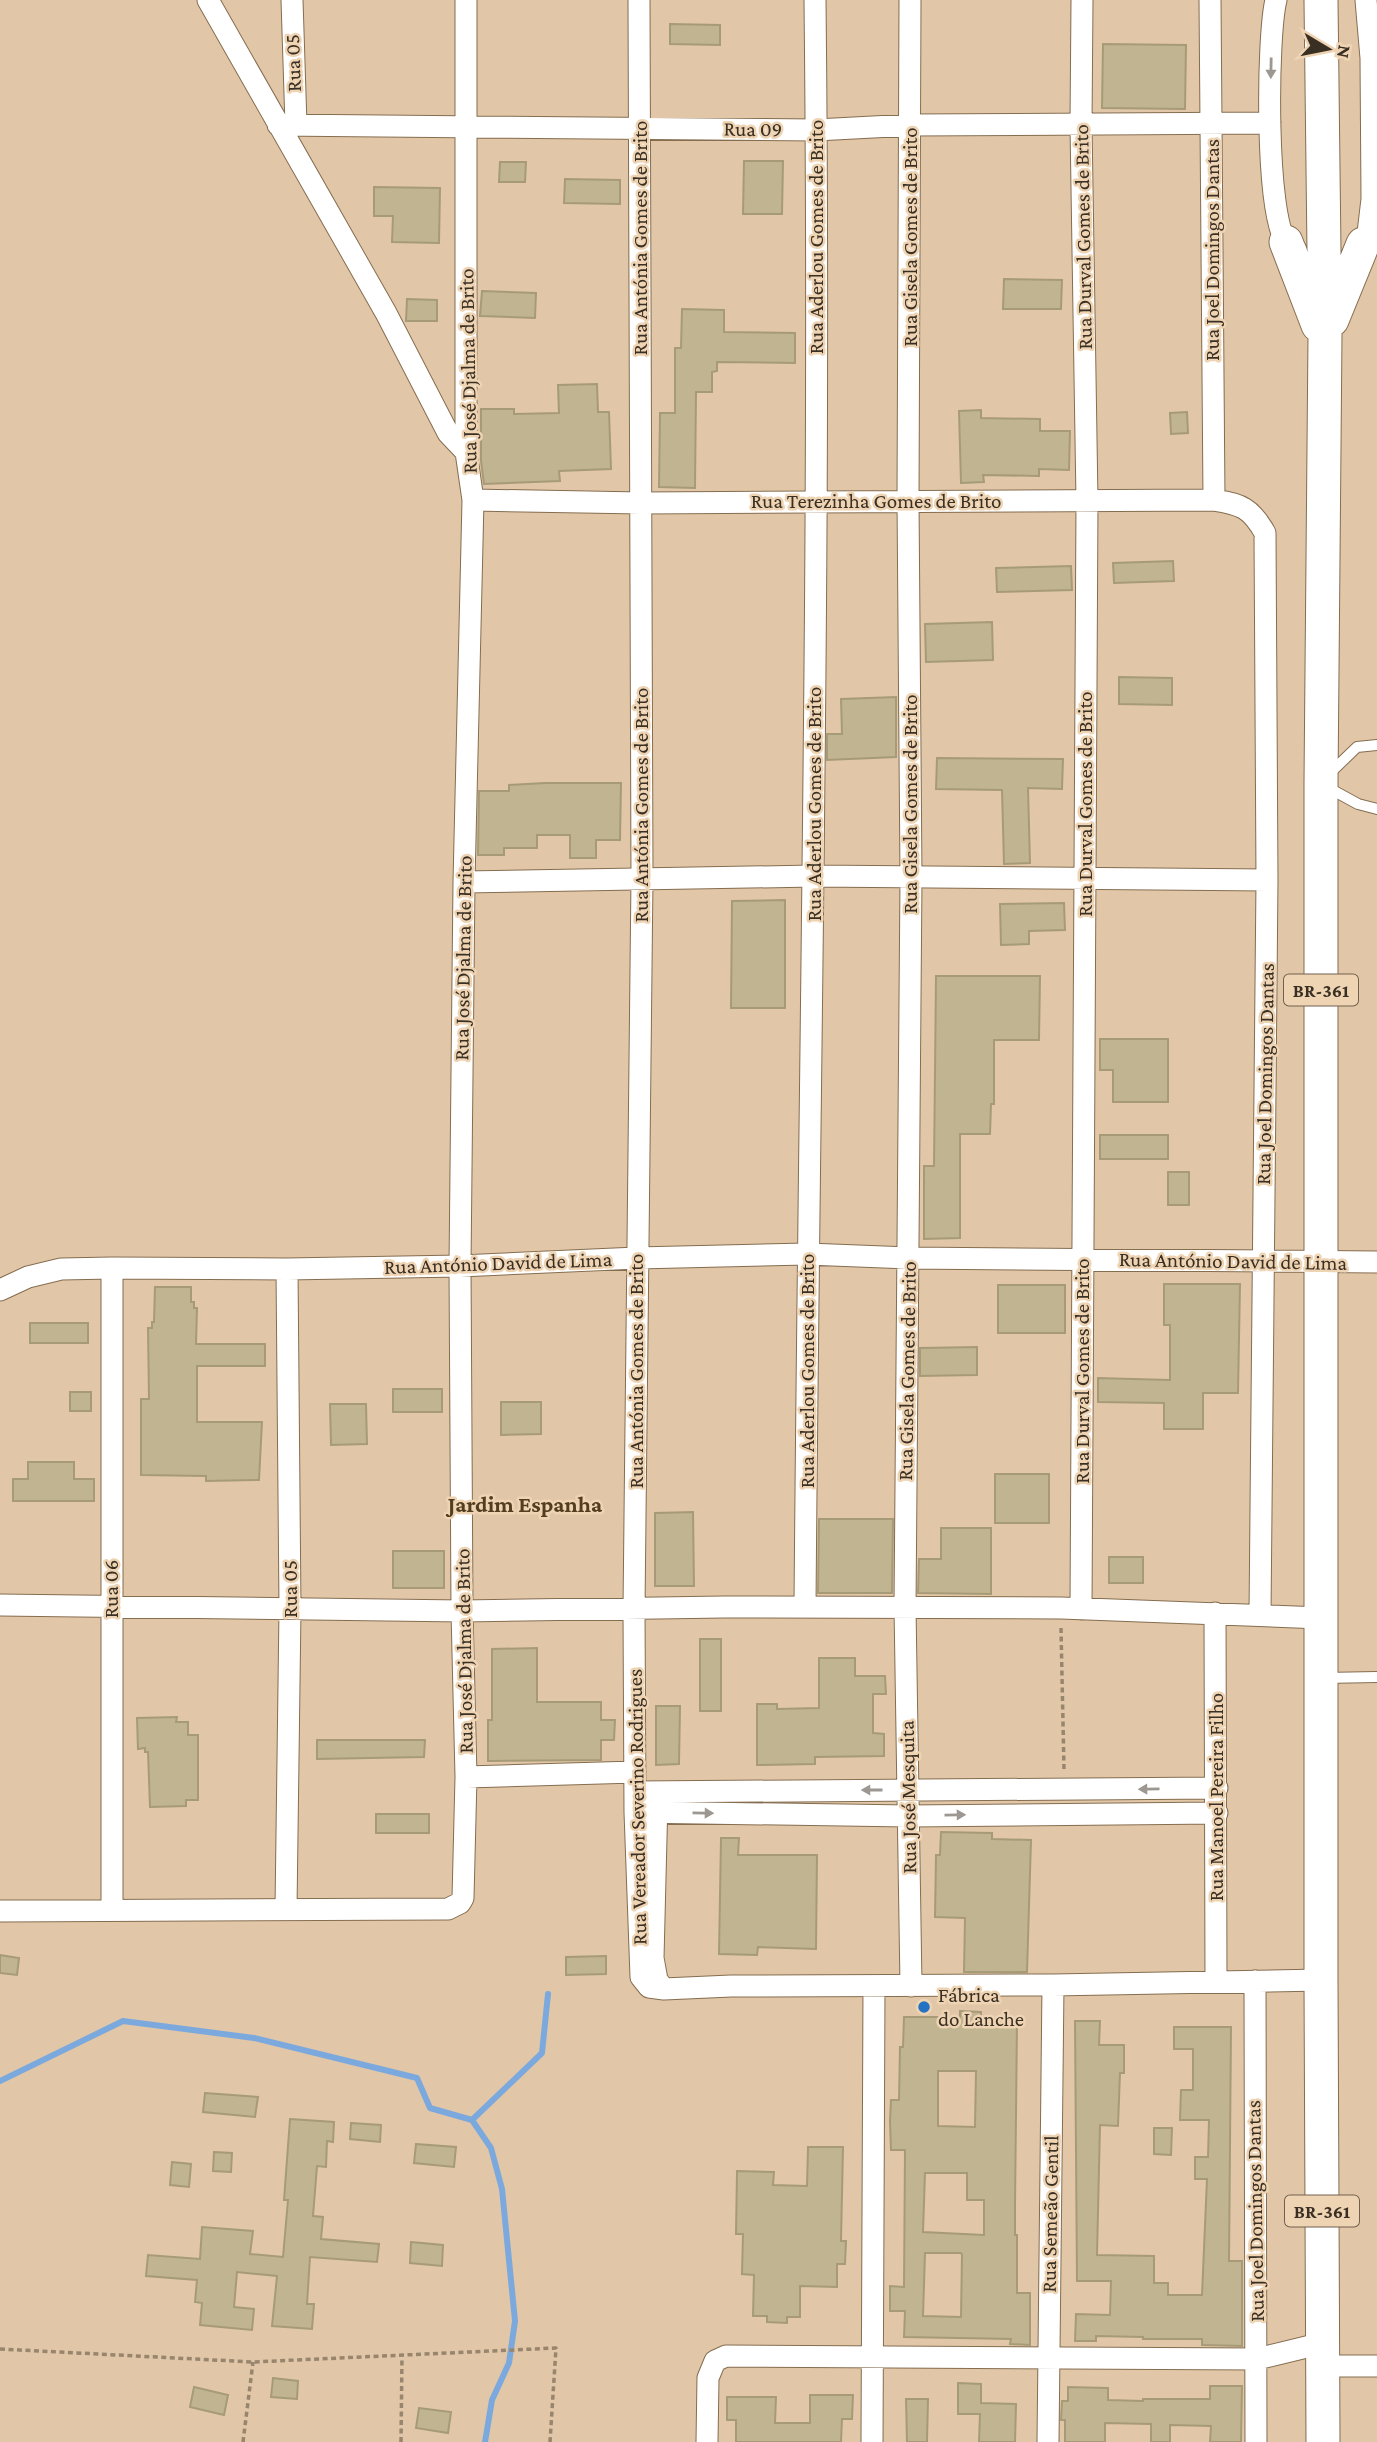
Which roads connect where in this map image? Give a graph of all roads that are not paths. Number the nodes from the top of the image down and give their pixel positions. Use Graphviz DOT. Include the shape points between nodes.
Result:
graph roads {
  1 [pos="208,0"];
  2 [pos="292,0"];
  3 [pos="466,0"];
  4 [pos="639,0"];
  5 [pos="815,0"];
  6 [pos="910,0"];
  7 [pos="1082,0"];
  8 [pos="1210,0"];
  9 [pos="1276,0"];
  10 [pos="1321,0"];
  11 [pos="1366,0"];
  12 [pos="1374,58"];
  13 [pos="1270,123"];
  14 [pos="1210,124"];
  15 [pos="287,125"];
  16 [pos="911,125"];
  17 [pos="1082,125"];
  18 [pos="639,127"];
  19 [pos="466,128"];
  20 [pos="816,130"];
  21 [pos="1286,243"];
  22 [pos="1363,244"];
  23 [pos="1325,262"];
  24 [pos="1325,340"];
  25 [pos="466,452"];
  26 [pos="473,500"];
  27 [pos="815,500"];
  28 [pos="908,500"];
  29 [pos="1214,500"];
  30 [pos="1087,501"];
  31 [pos="641,503"];
  32 [pos="1265,533"];
  33 [pos="1377,745"];
  34 [pos="1321,783"];
  35 [pos="1377,809"];
  36 [pos="814,876"];
  37 [pos="1084,877"];
  38 [pos="642,878"];
  39 [pos="911,878"];
  40 [pos="1267,880"];
  41 [pos="464,882"];
  42 [pos="807,1254"];
  43 [pos="637,1258"];
  44 [pos="909,1258"];
  45 [pos="1083,1258"];
  46 [pos="1262,1262"];
  47 [pos="1321,1262"];
  48 [pos="1377,1262"];
  49 [pos="460,1266"];
  50 [pos="112,1268"];
  51 [pos="287,1269"];
  52 [pos="1,1290"];
  53 [pos="0,1605"];
  54 [pos="111,1606"];
  55 [pos="805,1607"];
  56 [pos="905,1607"];
  57 [pos="1071,1608"];
  58 [pos="290,1609"];
  59 [pos="634,1609"];
  60 [pos="462,1611"];
  61 [pos="1215,1613"];
  62 [pos="1260,1615"];
  63 [pos="1321,1618"];
  64 [pos="1377,1677"];
  65 [pos="1321,1678"];
  66 [pos="466,1777"];
  67 [pos="1217,1788"];
  68 [pos="908,1789"];
  69 [pos="635,1792"];
  70 [pos="657,1802"];
  71 [pos="1217,1813"];
  72 [pos="908,1816"];
  73 [pos="112,1909"];
  74 [pos="286,1909"];
  75 [pos="0,1911"];
  76 [pos="1255,1980"];
  77 [pos="1321,1980"];
  78 [pos="1216,1981"];
  79 [pos="1053,1985"];
  80 [pos="911,1986"];
  81 [pos="874,1987"];
  82 [pos="664,1989"];
  83 [pos="1323,2355"];
  84 [pos="872,2356"];
  85 [pos="1048,2357"];
  86 [pos="1257,2360"];
  87 [pos="1377,2366"];
  88 [pos="707,2442"];
  89 [pos="872,2442"];
  90 [pos="1048,2442"];
  91 [pos="1256,2442"];
  92 [pos="1323,2442"];
  1 -- 15 [label="street"];
  2 -- 15 [label="street, Rua 05"];
  3 -- 19 [label="street, Rua José Djalma de Brito"];
  4 -- 18 [label="street, Rua Antónia Gomes de Brito"];
  5 -- 20 [label="street, Rua Aderlou Gomes de Brito"];
  6 -- 16 [label="street, Rua Gisela Gomes de Brito"];
  7 -- 17 [label="street, Rua Durval Gomes de Brito"];
  8 -- 14 [label="street, Rua Joel Domingos Dantas"];
  9 -- 13 [label="street, one-way"];
  10 -- 23 [label="main road, BR-361"];
  11 -- 12 [label="street"];
  12 -- 22 [label="street" via="1372,199"];
  13 -- 14 [label="street, Rua 09"];
  13 -- 21 [label="street" via="1271,170"];
  14 -- 17 [label="street, Rua 09"];
  14 -- 29 [label="street, Rua Joel Domingos Dantas"];
  15 -- 19 [label="street, Rua 09"];
  15 -- 25 [label="street" via="448,433"];
  16 -- 17 [label="street, Rua 09"];
  16 -- 20 [label="street, Rua 09"];
  16 -- 28 [label="street, Rua Gisela Gomes de Brito"];
  17 -- 30 [label="street, Rua Durval Gomes de Brito"];
  18 -- 19 [label="street, Rua 09"];
  18 -- 20 [label="street, Rua 09"];
  18 -- 31 [label="street, Rua Antónia Gomes de Brito"];
  19 -- 25 [label="street, Rua José Djalma de Brito"];
  20 -- 27 [label="street, Rua Aderlou Gomes de Brito"];
  21 -- 23 [label="street" via="1312,260"];
  21 -- 24 [label="main road"];
  22 -- 23 [label="street" via="1340,261"];
  22 -- 24 [label="main road"];
  23 -- 24 [label="main road, BR-361"];
  24 -- 34 [label="main road, BR-361"];
  25 -- 26 [label="street, Rua José Djalma de Brito"];
  26 -- 31 [label="street, Rua Terezinha Gomes de Brito"];
  26 -- 41 [label="street, Rua José Djalma de Brito"];
  27 -- 28 [label="street, Rua Terezinha Gomes de Brito"];
  27 -- 31 [label="street, Rua Terezinha Gomes de Brito"];
  27 -- 36 [label="street, Rua Aderlou Gomes de Brito"];
  28 -- 30 [label="street, Rua Terezinha Gomes de Brito"];
  28 -- 39 [label="street, Rua Gisela Gomes de Brito"];
  29 -- 30 [label="street, Rua Terezinha Gomes de Brito"];
  29 -- 32 [label="street, Rua Terezinha Gomes de Brito" via="1247,509"];
  30 -- 37 [label="street, Rua Durval Gomes de Brito"];
  31 -- 38 [label="street, Rua Antónia Gomes de Brito"];
  32 -- 40 [label="street, Rua Joel Domingos Dantas"];
  33 -- 34 [label="lane" via="1357,747"];
  34 -- 35 [label="lane"];
  34 -- 47 [label="main road, BR-361"];
  36 -- 38 [label="street"];
  36 -- 39 [label="street"];
  36 -- 42 [label="street, Rua Aderlou Gomes de Brito"];
  37 -- 39 [label="street"];
  37 -- 40 [label="street"];
  37 -- 45 [label="street, Rua Durval Gomes de Brito"];
  38 -- 41 [label="street"];
  38 -- 43 [label="street, Rua Antónia Gomes de Brito"];
  39 -- 44 [label="street, Rua Gisela Gomes de Brito"];
  40 -- 46 [label="street, Rua Joel Domingos Dantas"];
  41 -- 49 [label="street, Rua José Djalma de Brito"];
  42 -- 43 [label="street, Rua António David de Lima"];
  42 -- 44 [label="street, Rua António David de Lima"];
  42 -- 55 [label="street, Rua Aderlou Gomes de Brito"];
  43 -- 49 [label="street, Rua António David de Lima"];
  43 -- 59 [label="street, Rua Antónia Gomes de Brito"];
  44 -- 45 [label="street, Rua António David de Lima"];
  44 -- 56 [label="street, Rua Gisela Gomes de Brito"];
  45 -- 46 [label="street, Rua António David de Lima"];
  45 -- 57 [label="street, Rua Durval Gomes de Brito"];
  46 -- 47 [label="street, Rua António David de Lima"];
  46 -- 62 [label="street, Rua Joel Domingos Dantas"];
  47 -- 48 [label="street, Rua António David de Lima"];
  47 -- 63 [label="main road, BR-361"];
  49 -- 51 [label="street, Rua António David de Lima"];
  49 -- 60 [label="street, Rua José Djalma de Brito"];
  50 -- 51 [label="street, Rua António David de Lima"];
  50 -- 52 [label="street, Rua António David de Lima" via="61,1269"];
  50 -- 54 [label="street, Rua 06"];
  51 -- 58 [label="street, Rua 05"];
  53 -- 54 [label="street"];
  54 -- 58 [label="street"];
  54 -- 73 [label="street, Rua 06"];
  55 -- 56 [label="street"];
  55 -- 59 [label="street"];
  56 -- 57 [label="street"];
  56 -- 68 [label="street, Rua José Mesquita"];
  57 -- 61 [label="street"];
  58 -- 60 [label="street"];
  58 -- 74 [label="street, Rua 05"];
  59 -- 60 [label="street"];
  59 -- 69 [label="street, Rua Vereador Severino Rodrigues"];
  60 -- 66 [label="street, Rua José Djalma de Brito"];
  61 -- 62 [label="street"];
  61 -- 67 [label="street, Rua Manoel Pereira Filho"];
  62 -- 63 [label="street"];
  63 -- 65 [label="main road, BR-361"];
  64 -- 65 [label="lane"];
  65 -- 77 [label="main road, BR-361"];
  66 -- 69 [label="street"];
  66 -- 74 [label="street, Rua José Djalma de Brito" via="465,1891 460,1903 449,1909"];
  67 -- 68 [label="street, one-way"];
  67 -- 71 [label="street, Rua Manoel Pereira Filho"];
  68 -- 70 [label="street, one-way"];
  68 -- 72 [label="street, Rua José Mesquita"];
  69 -- 70 [label="street"];
  69 -- 82 [label="street, Rua Vereador Severino Rodrigues" via="639,1971 649,1987"];
  70 -- 72 [label="street, one-way"];
  70 -- 82 [label="street, Rua Vereador Severino Rodrigues" via="653,1958 657,1980"];
  72 -- 71 [label="street, one-way"];
  71 -- 78 [label="street, Rua Manoel Pereira Filho"];
  72 -- 80 [label="street, Rua José Mesquita"];
  73 -- 74 [label="street"];
  73 -- 75 [label="street"];
  76 -- 77 [label="street"];
  76 -- 78 [label="street"];
  76 -- 86 [label="street, Rua Joel Domingos Dantas"];
  77 -- 83 [label="main road, BR-361"];
  78 -- 79 [label="street"];
  79 -- 80 [label="street"];
  79 -- 85 [label="street, Rua Semeão Gentil"];
  80 -- 81 [label="street"];
  81 -- 82 [label="street"];
  81 -- 84 [label="street"];
  83 -- 86 [label="street"];
  83 -- 87 [label="street"];
  83 -- 92 [label="main road, BR-361"];
  84 -- 85 [label="street"];
  84 -- 88 [label="street" via="726,2356 715,2361 708,2378"];
  84 -- 89 [label="street"];
  85 -- 86 [label="street"];
  85 -- 90 [label="street, Rua Semeão Gentil"];
  86 -- 91 [label="street, Rua Joel Domingos Dantas"];
}
